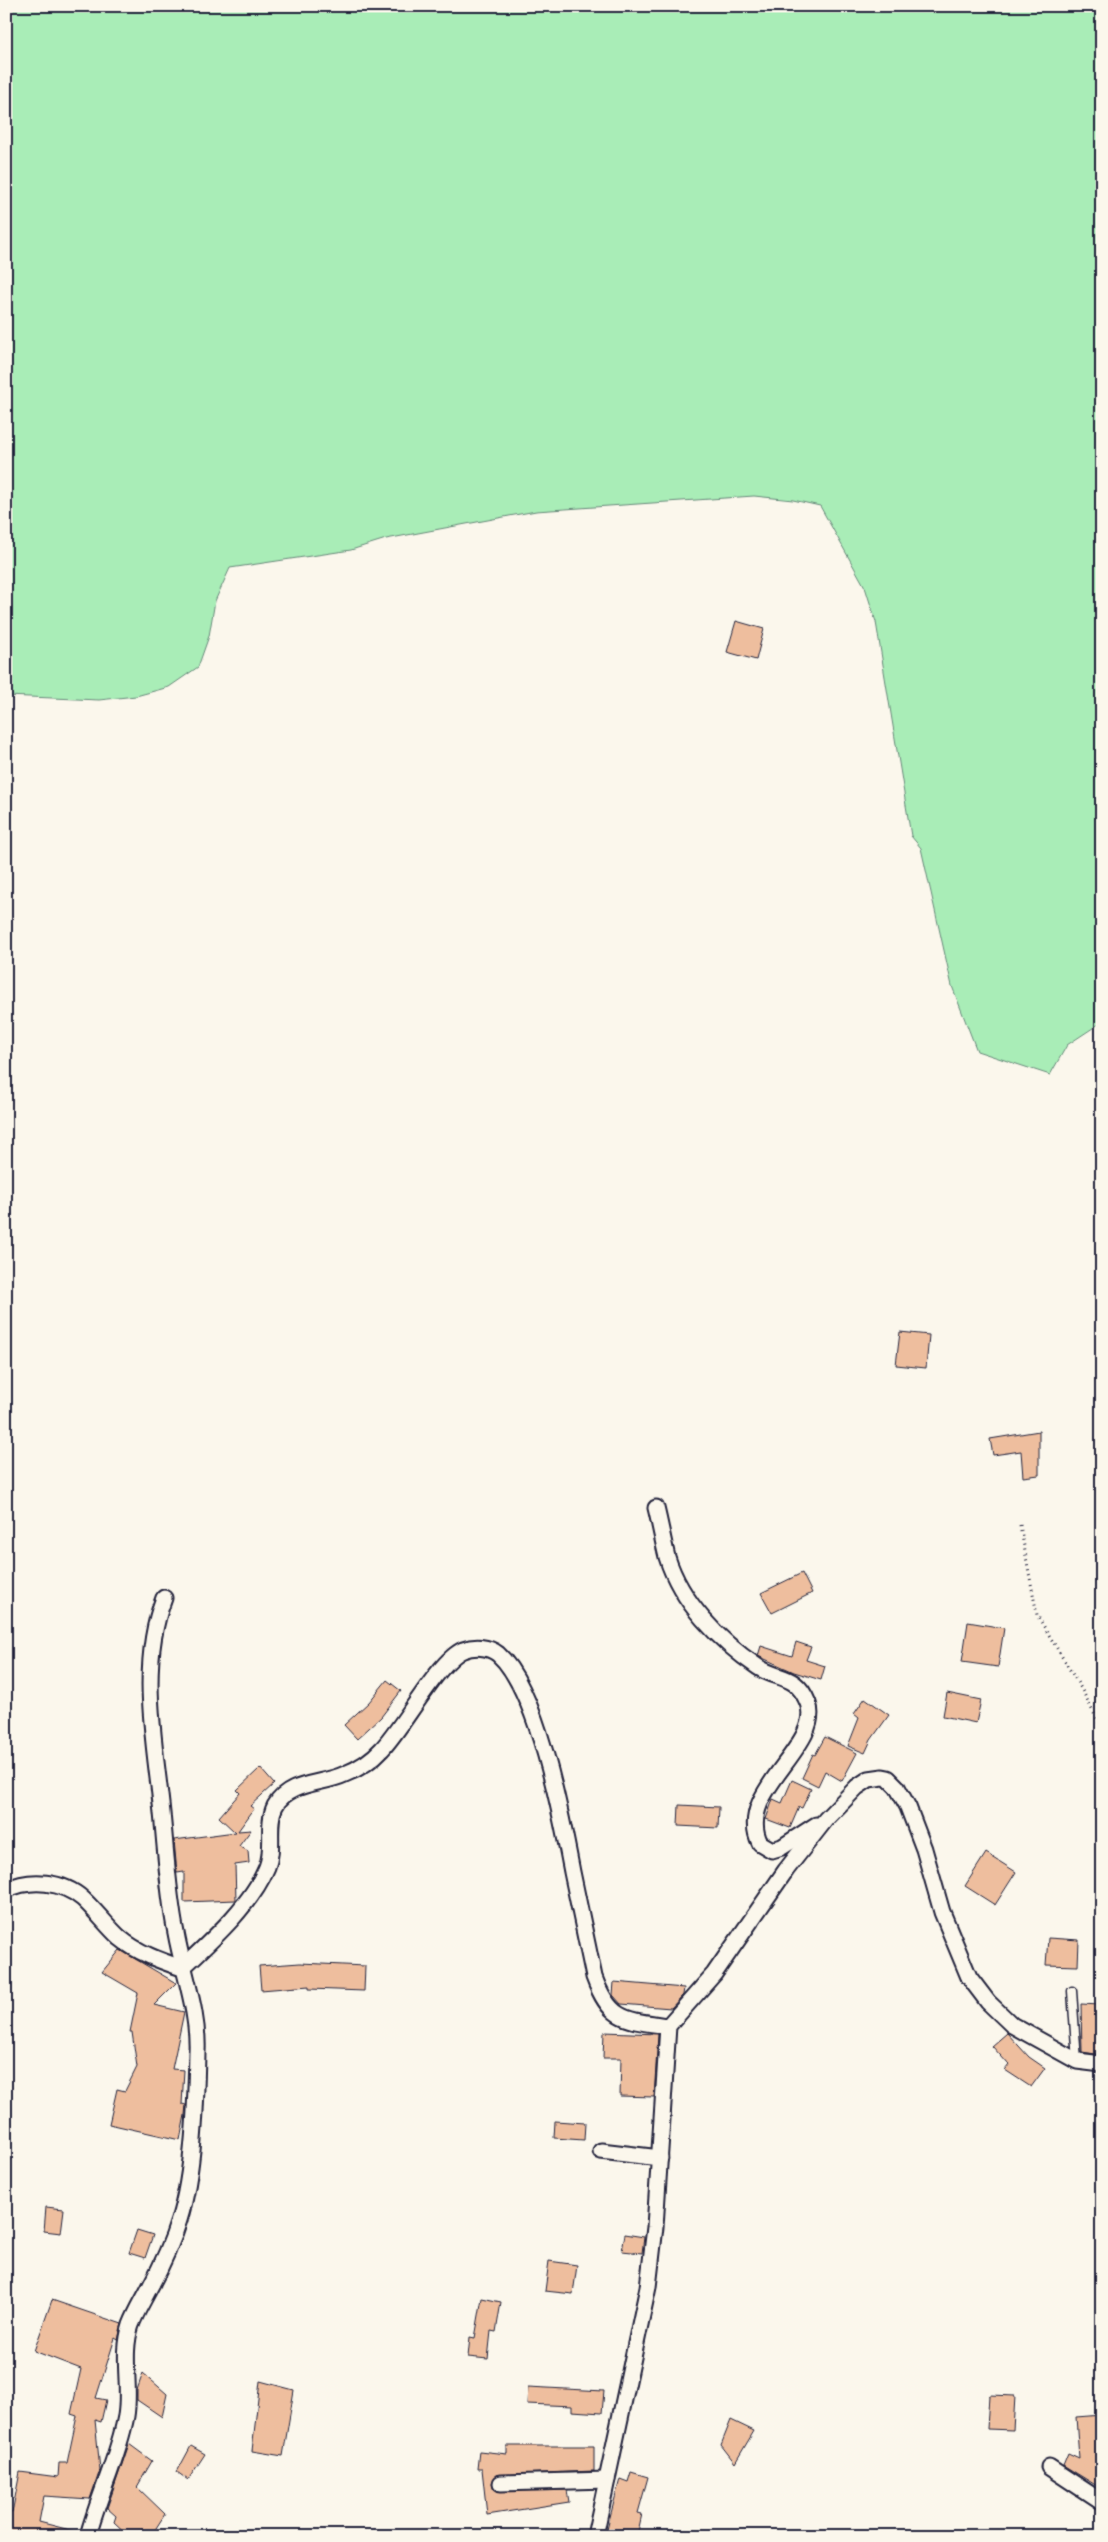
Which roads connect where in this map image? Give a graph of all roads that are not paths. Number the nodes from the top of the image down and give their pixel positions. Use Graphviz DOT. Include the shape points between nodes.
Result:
graph roads {
  1 [pos="656,1508"];
  2 [pos="164,1598"];
  3 [pos="826,1819"];
  4 [pos="6,1890"];
  5 [pos="182,1968"];
  6 [pos="1072,1991"];
  7 [pos="668,2026"];
  8 [pos="1077,2060"];
  9 [pos="1102,2064"];
  10 [pos="601,2151"];
  11 [pos="660,2158"];
  12 [pos="1049,2467"];
  13 [pos="607,2480"];
  14 [pos="501,2483"];
  15 [pos="1102,2502"];
  16 [pos="88,2536"];
  17 [pos="596,2536"];
  1 -- 3 [label="street" via="668,1558 690,1602 715,1632 759,1668 788,1678 808,1703 808,1728 770,1784 760,1806 754,1825 760,1843 772,1850 782,1847"];
  2 -- 5 [label="street" via="156,1619 152,1646 151,1709"];
  3 -- 7 [label="street" via="786,1870 714,1974"];
  3 -- 8 [label="street" via="869,1779 883,1777 892,1781 908,1807 942,1912 969,1977 998,2014"];
  4 -- 5 [label="street" via="38,1883 74,1892 121,1938 158,1960"];
  5 -- 7 [label="street" via="228,1925 261,1879 270,1856 275,1807 284,1796 297,1787 344,1775 365,1764 382,1750 452,1656 464,1650 484,1647 499,1655 519,1685 543,1748 565,1830 594,1978 600,1994 609,2008 625,2019"];
  5 -- 16 [label="street" via="194,2015 198,2049 190,2159 180,2219 162,2265 131,2324 126,2349 129,2390 126,2417"];
  6 -- 8 [label="lane"];
  7 -- 11 [label="street"];
  8 -- 9 [label="street"];
  10 -- 11 [label="street"];
  11 -- 13 [label="street" via="648,2287"];
  12 -- 15 [label="street"];
  13 -- 14 [label="street"];
  13 -- 17 [label="street"];
}
